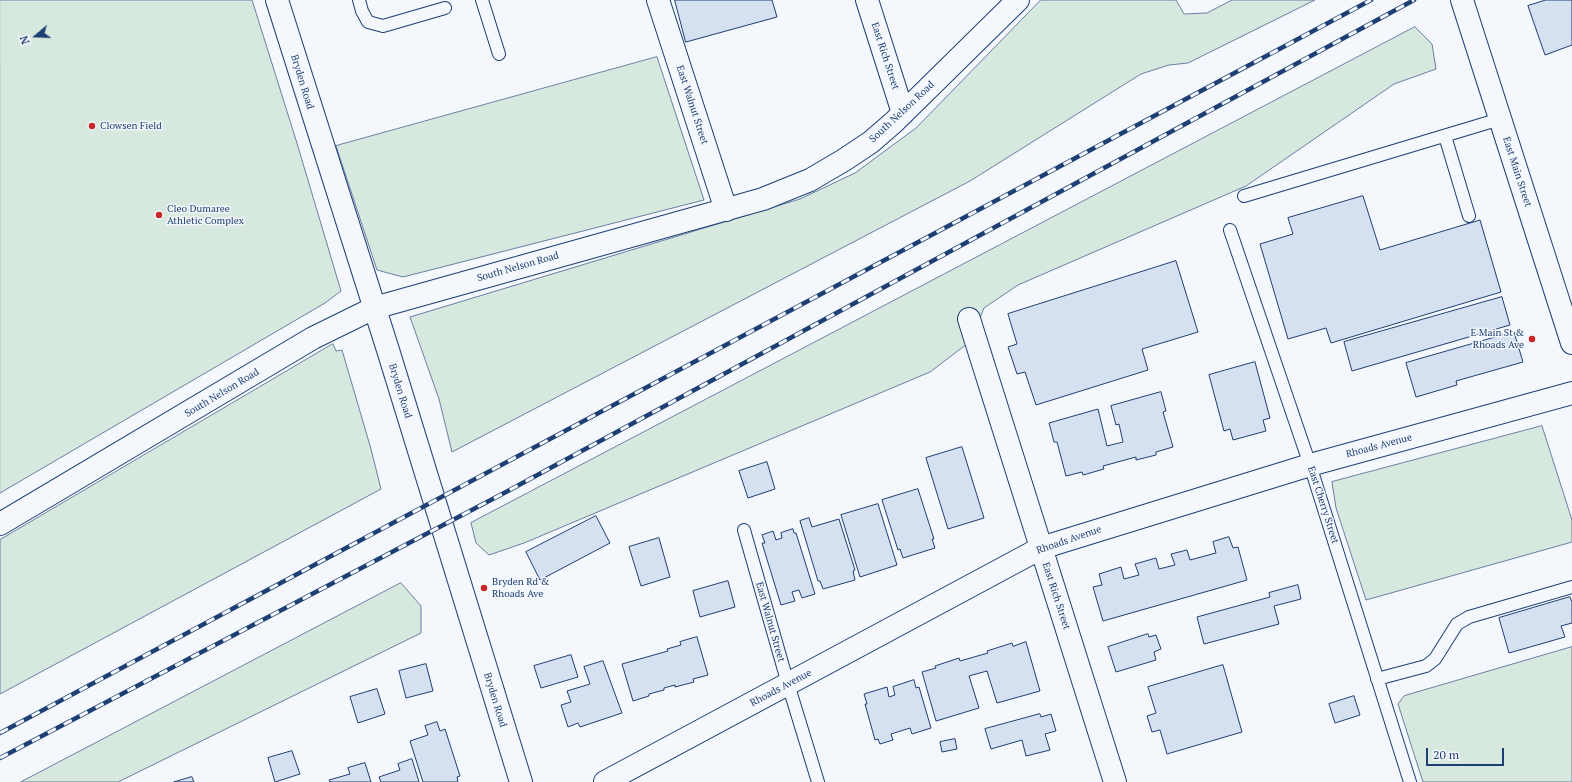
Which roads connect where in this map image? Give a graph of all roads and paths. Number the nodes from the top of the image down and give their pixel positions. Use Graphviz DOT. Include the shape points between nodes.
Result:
graph roads {
  1 [pos="277,0"];
  2 [pos="359,0"];
  3 [pos="482,0"];
  4 [pos="658,0"];
  5 [pos="867,0"];
  6 [pos="1018,0"];
  7 [pos="1462,0"];
  8 [pos="444,8"];
  9 [pos="499,54"];
  10 [pos="903,113"];
  11 [pos="1500,118"];
  12 [pos="1444,136"];
  13 [pos="1244,196"];
  14 [pos="726,210"];
  15 [pos="1469,216"];
  16 [pos="1230,230"];
  17 [pos="374,308"];
  18 [pos="969,319"];
  19 [pos="1572,343"];
  20 [pos="1572,393"];
  21 [pos="1310,465"];
  22 [pos="0,524"];
  23 [pos="744,530"];
  24 [pos="1041,548"];
  25 [pos="1572,587"];
  26 [pos="1377,679"];
  27 [pos="788,684"];
  28 [pos="520,782"];
  29 [pos="605,782"];
  30 [pos="818,782"];
  31 [pos="1115,782"];
  32 [pos="1410,782"];
  1 -- 17 [label="street, Bryden Road"];
  2 -- 8 [label="lane" via="368,22 383,26"];
  3 -- 9 [label="lane"];
  4 -- 14 [label="street, East Walnut Street"];
  5 -- 10 [label="street, East Rich Street"];
  6 -- 10 [label="street, South Nelson Road"];
  7 -- 11 [label="street, East Main Street"];
  10 -- 14 [label="street, South Nelson Road" via="871,142 810,180 763,199"];
  11 -- 12 [label="lane"];
  11 -- 19 [label="street, East Main Street"];
  12 -- 13 [label="lane"];
  12 -- 15 [label="lane"];
  14 -- 17 [label="street, South Nelson Road"];
  16 -- 21 [label="lane, East Cherry Street"];
  17 -- 22 [label="street, South Nelson Road" via="313,338"];
  17 -- 28 [label="street, Bryden Road"];
  18 -- 24 [label="street, East Rich Street"];
  20 -- 21 [label="street, Rhoads Avenue"];
  21 -- 24 [label="street, Rhoads Avenue"];
  21 -- 26 [label="lane, East Cherry Street"];
  23 -- 27 [label="lane, East Walnut Street"];
  24 -- 27 [label="street, Rhoads Avenue"];
  24 -- 31 [label="street, East Rich Street"];
  25 -- 26 [label="lane" via="1469,617 1457,624 1435,659 1426,666"];
  26 -- 32 [label="lane, East Cherry Street"];
  27 -- 29 [label="street, Rhoads Avenue"];
  27 -- 30 [label="lane, East Walnut Street"];
}
